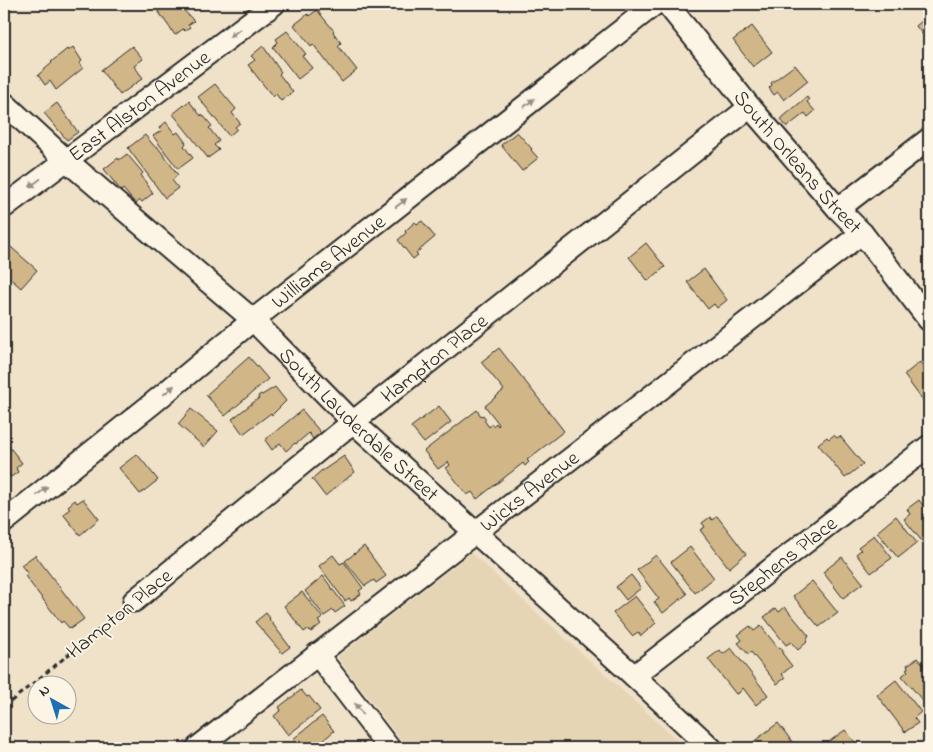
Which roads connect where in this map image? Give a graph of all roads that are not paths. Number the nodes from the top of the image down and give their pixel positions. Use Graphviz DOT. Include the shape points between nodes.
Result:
graph roads {
  1 [pos="274,4"];
  2 [pos="655,4"];
  3 [pos="667,4"];
  4 [pos="4,103"];
  5 [pos="750,107"];
  6 [pos="929,139"];
  7 [pos="66,160"];
  8 [pos="4,207"];
  9 [pos="838,209"];
  10 [pos="862,233"];
  11 [pos="926,307"];
  12 [pos="253,320"];
  13 [pos="353,422"];
  14 [pos="929,446"];
  15 [pos="4,522"];
  16 [pos="473,532"];
  17 [pos="134,601"];
  18 [pos="317,654"];
  19 [pos="634,676"];
  20 [pos="196,748"];
  21 [pos="388,748"];
  22 [pos="711,748"];
  1 -- 7 [label="street, East Alston Avenue, one-way"];
  12 -- 2 [label="street, Williams Avenue, one-way"];
  3 -- 5 [label="street, South Orleans Street"];
  4 -- 7 [label="street, South Lauderdale Street"];
  5 -- 9 [label="street, South Orleans Street"];
  5 -- 13 [label="street, Hampton Place"];
  6 -- 9 [label="street"];
  7 -- 8 [label="street, East Alston Avenue, one-way"];
  7 -- 12 [label="street, South Lauderdale Street"];
  9 -- 10 [label="street, South Orleans Street"];
  10 -- 11 [label="street, South Orleans Street"];
  10 -- 16 [label="street, Wicks Avenue"];
  12 -- 13 [label="street, South Lauderdale Street"];
  15 -- 12 [label="street, Williams Avenue, one-way"];
  13 -- 16 [label="street, South Lauderdale Street"];
  13 -- 17 [label="street, Hampton Place"];
  14 -- 19 [label="street, Stephens Place"];
  16 -- 18 [label="street, Wicks Avenue"];
  16 -- 19 [label="street, South Lauderdale Street"];
  18 -- 20 [label="street, Wicks Avenue"];
  21 -- 18 [label="street, one-way"];
  19 -- 22 [label="street, South Lauderdale Street"];
}
